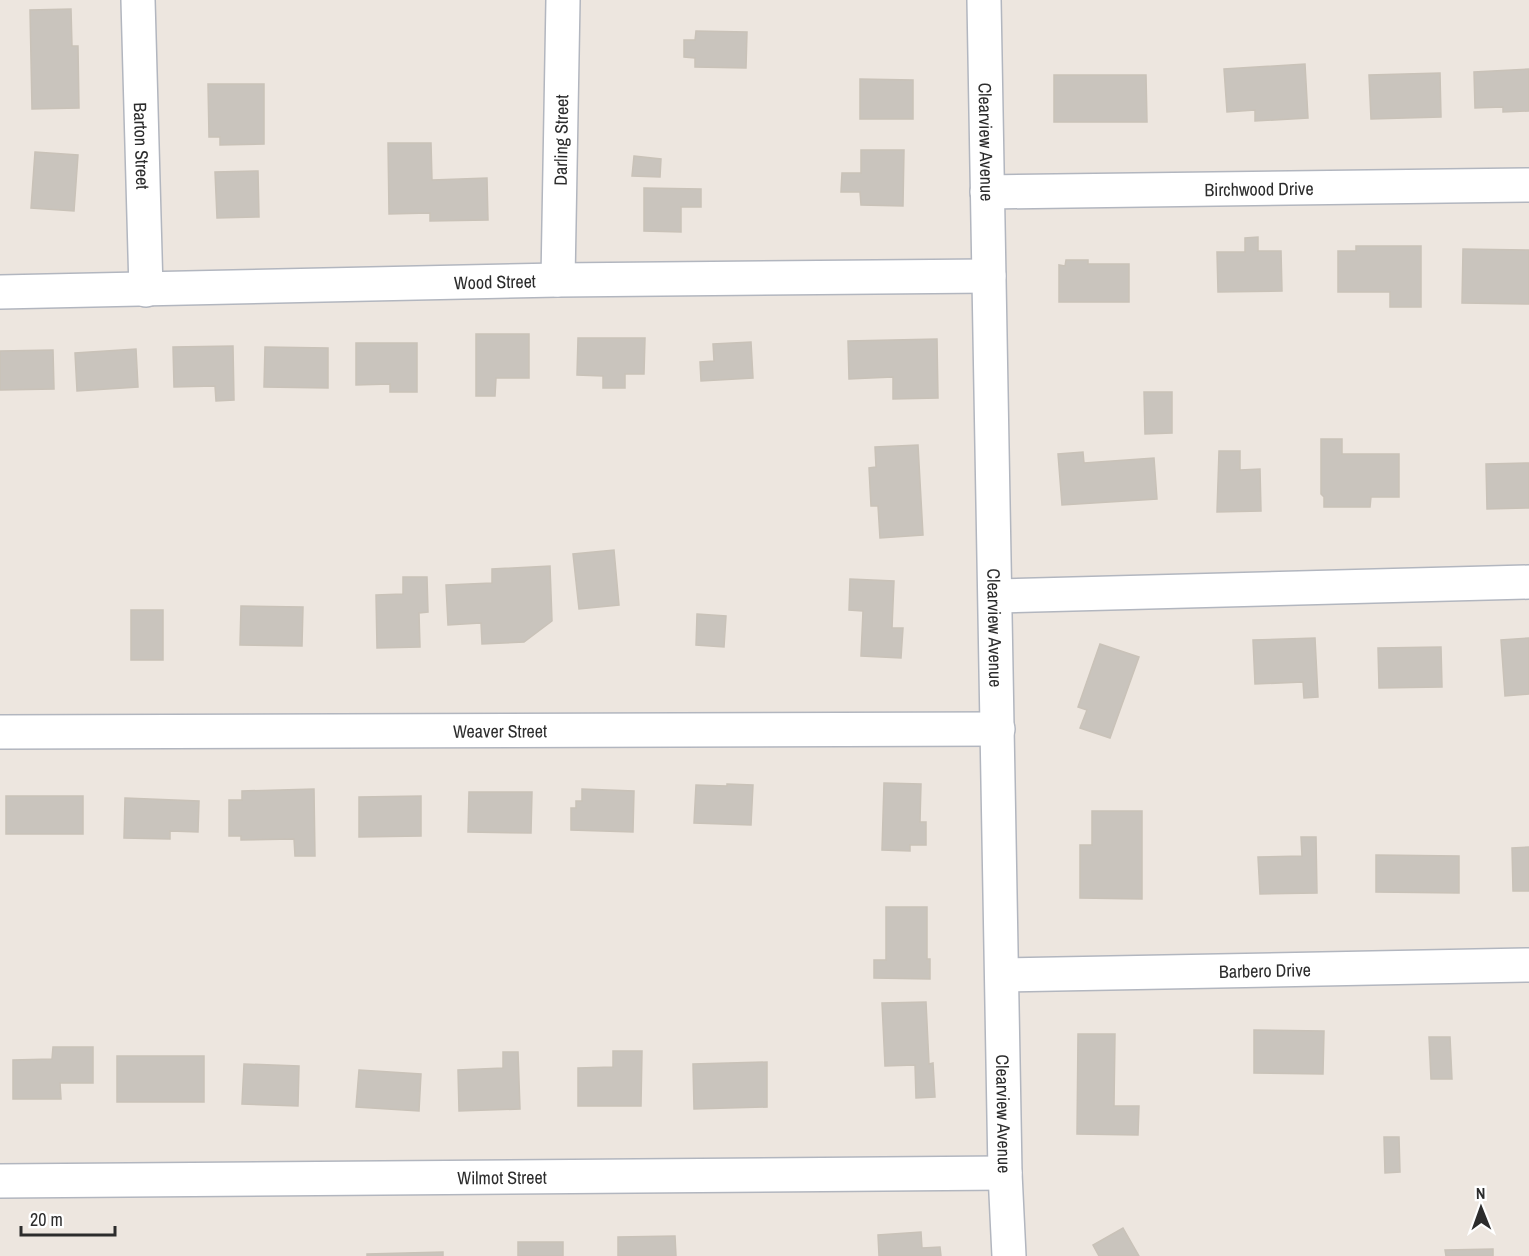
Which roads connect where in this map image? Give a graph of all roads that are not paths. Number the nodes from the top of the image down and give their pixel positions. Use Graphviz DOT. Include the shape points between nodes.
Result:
graph roads {
  1 [pos="138,0"];
  2 [pos="563,0"];
  3 [pos="984,0"];
  4 [pos="1529,185"];
  5 [pos="987,192"];
  6 [pos="989,276"];
  7 [pos="558,280"];
  8 [pos="146,291"];
  9 [pos="0,292"];
  10 [pos="1529,582"];
  11 [pos="997,596"];
  12 [pos="998,729"];
  13 [pos="0,732"];
  14 [pos="1529,965"];
  15 [pos="1003,975"];
  16 [pos="1005,1173"];
  17 [pos="0,1181"];
  18 [pos="1009,1256"];
  1 -- 8 [label="street, Barton Street"];
  2 -- 7 [label="street, Darling Street"];
  3 -- 5 [label="street, Clearview Avenue"];
  4 -- 5 [label="street, Birchwood Drive"];
  5 -- 6 [label="street, Clearview Avenue"];
  6 -- 7 [label="street, Wood Street"];
  6 -- 11 [label="street, Clearview Avenue"];
  7 -- 8 [label="street, Wood Street"];
  8 -- 9 [label="street, Wood Street"];
  10 -- 11 [label="street"];
  11 -- 12 [label="street, Clearview Avenue"];
  12 -- 13 [label="street, Weaver Street"];
  12 -- 15 [label="street, Clearview Avenue"];
  14 -- 15 [label="street, Barbero Drive"];
  15 -- 16 [label="street, Clearview Avenue"];
  16 -- 17 [label="street, Wilmot Street"];
  16 -- 18 [label="street, Clearview Avenue"];
}
